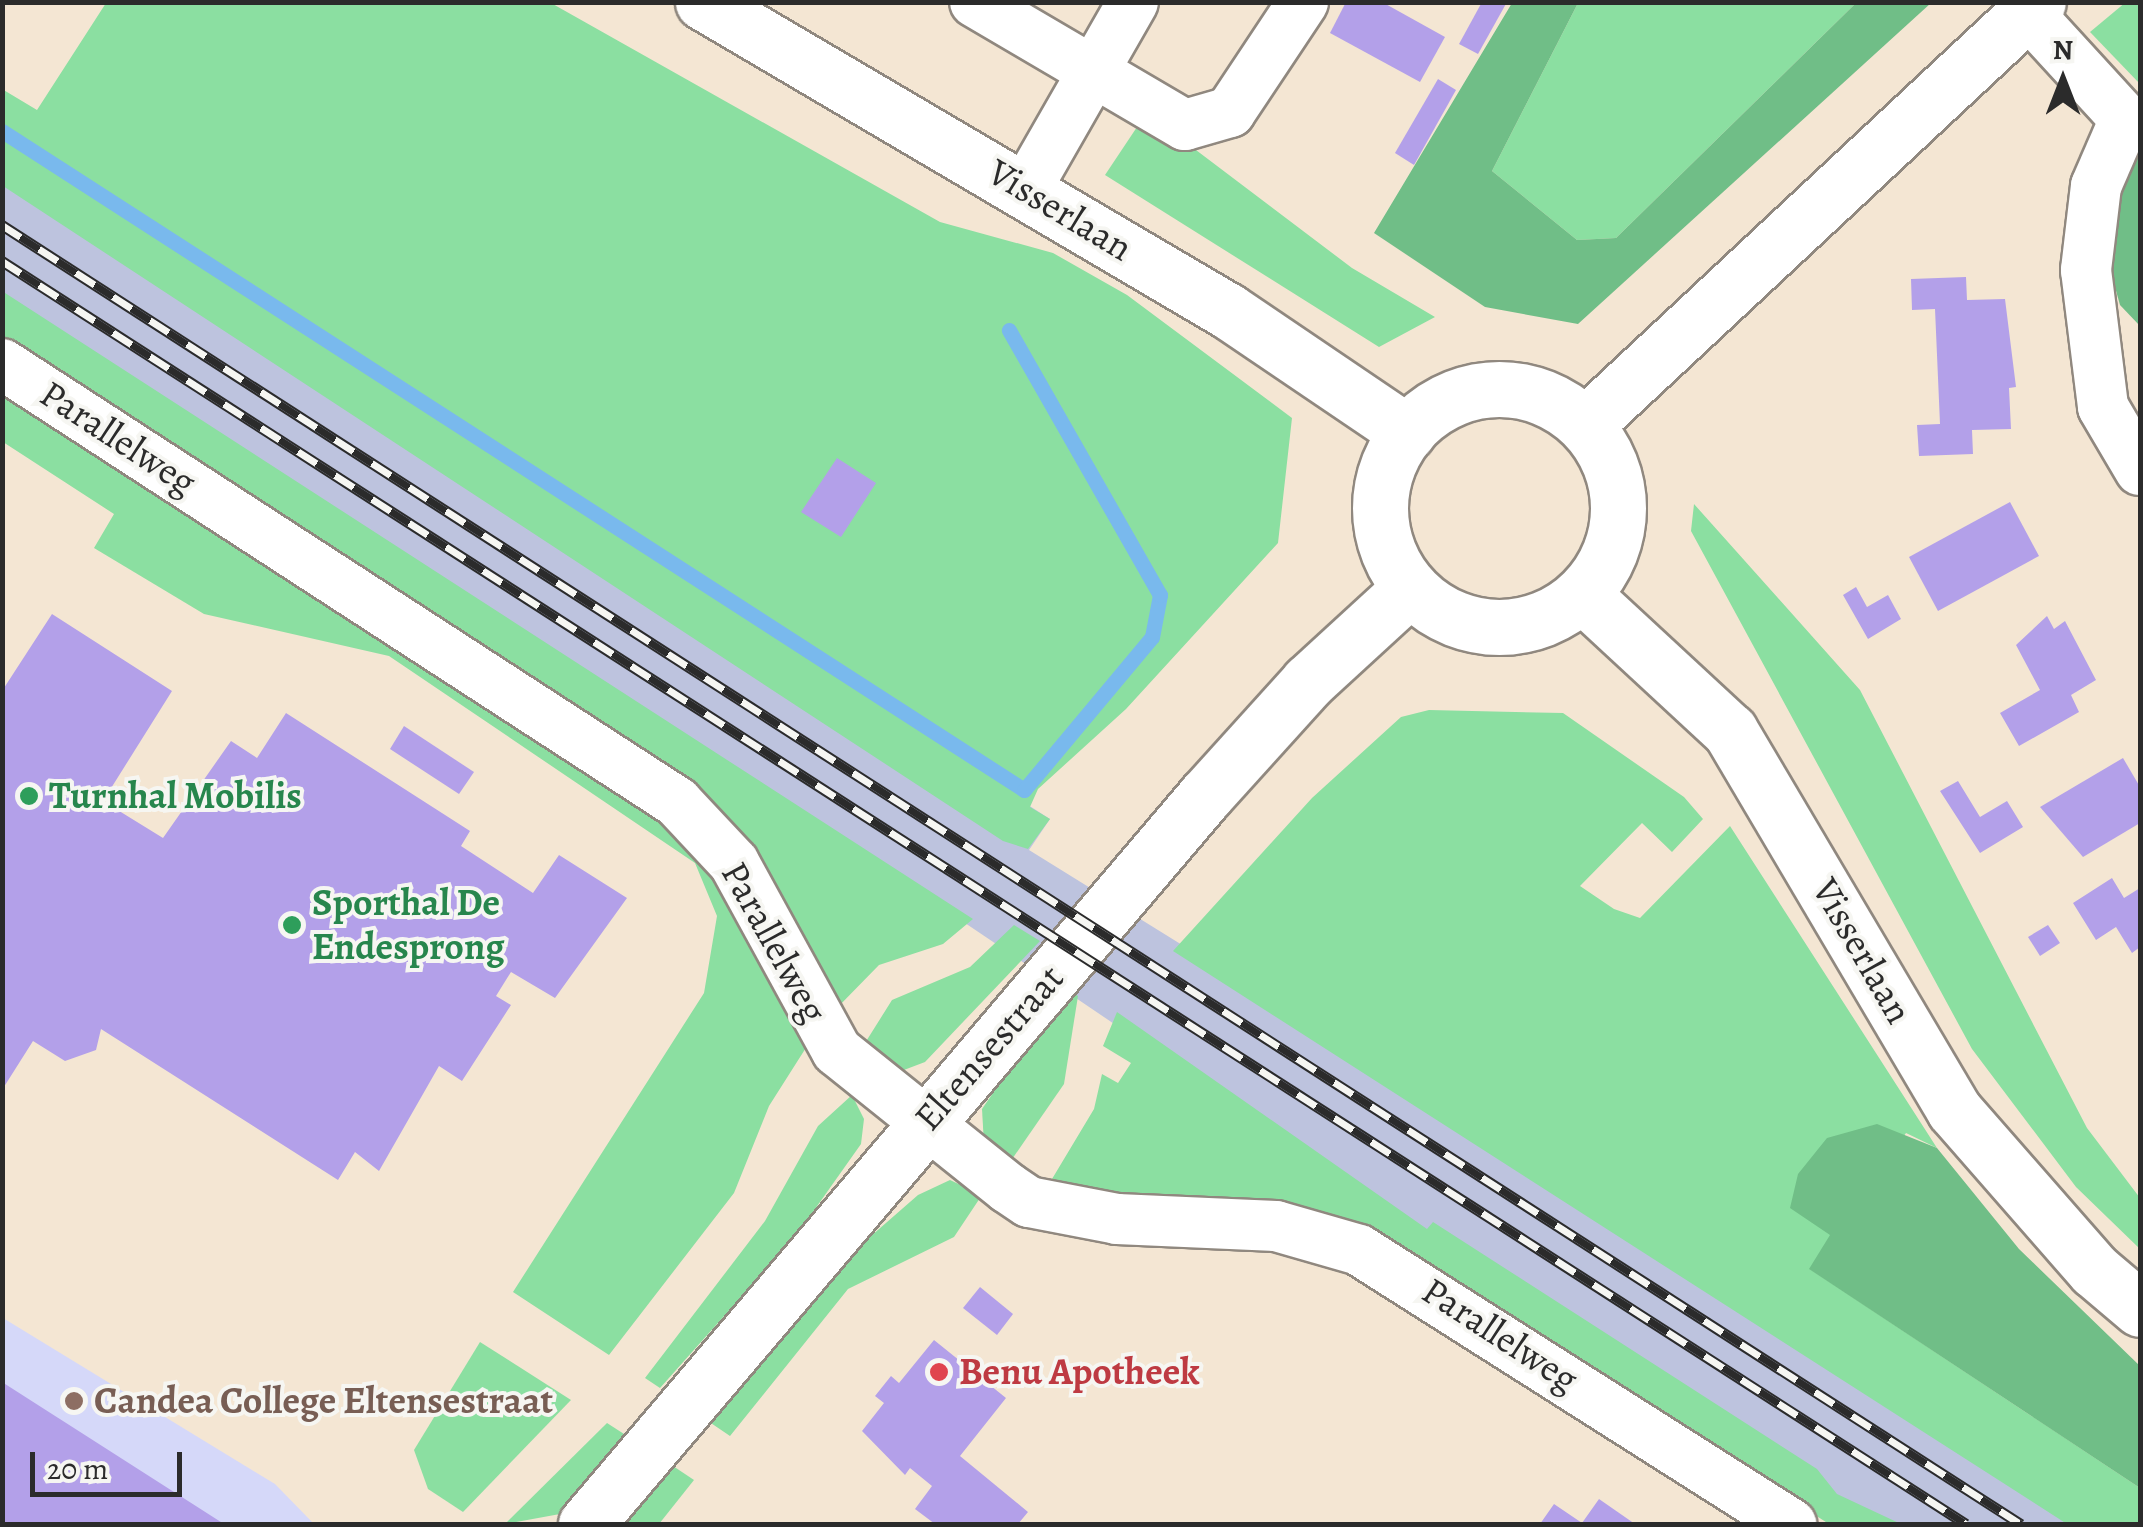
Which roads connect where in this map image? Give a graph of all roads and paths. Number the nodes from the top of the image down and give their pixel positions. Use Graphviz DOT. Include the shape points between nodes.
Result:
graph roads {
  1 [pos="703,2"];
  2 [pos="975,2"];
  3 [pos="1133,2"];
  4 [pos="1303,2"];
  5 [pos="2032,7"];
  6 [pos="1088,73"];
  7 [pos="1026,189"];
  8 [pos="2,364"];
  9 [pos="1586,424"];
  10 [pos="1408,433"];
  11 [pos="2140,470"];
  12 [pos="1409,588"];
  13 [pos="1583,596"];
  14 [pos="923,1125"];
  15 [pos="2140,1308"];
  16 [pos="586,1524"];
  17 [pos="1791,1524"];
  1 -- 7 [label="street, Visserlaan"];
  2 -- 6 [label="street"];
  3 -- 6 [label="street"];
  4 -- 6 [label="street" via="1230,112 1185,125"];
  5 -- 9 [label="street"];
  5 -- 11 [label="street" via="2125,119 2096,186 2086,270 2103,406"];
  6 -- 7 [label="street"];
  7 -- 10 [label="street, Visserlaan"];
  8 -- 14 [label="street, Parallelweg" via="676,802 734,863 837,1051"];
  9 -- 10 [label="street" via="1548,398 1502,388 1456,396"];
  9 -- 13 [label="street" via="1612,465 1620,511 1610,557"];
  10 -- 12 [label="street" via="1390,458 1379,503 1386,549"];
  12 -- 13 [label="street" via="1448,618 1494,629 1542,621"];
  12 -- 14 [label="street, Eltensestraat" via="1308,682"];
  13 -- 15 [label="street, Visserlaan" via="1730,732 1954,1110 2094,1270"];
  14 -- 16 [label="street, Eltensestraat"];
  14 -- 17 [label="street, Parallelweg" via="1029,1202 1117,1219 1276,1226 1359,1250"];
}
